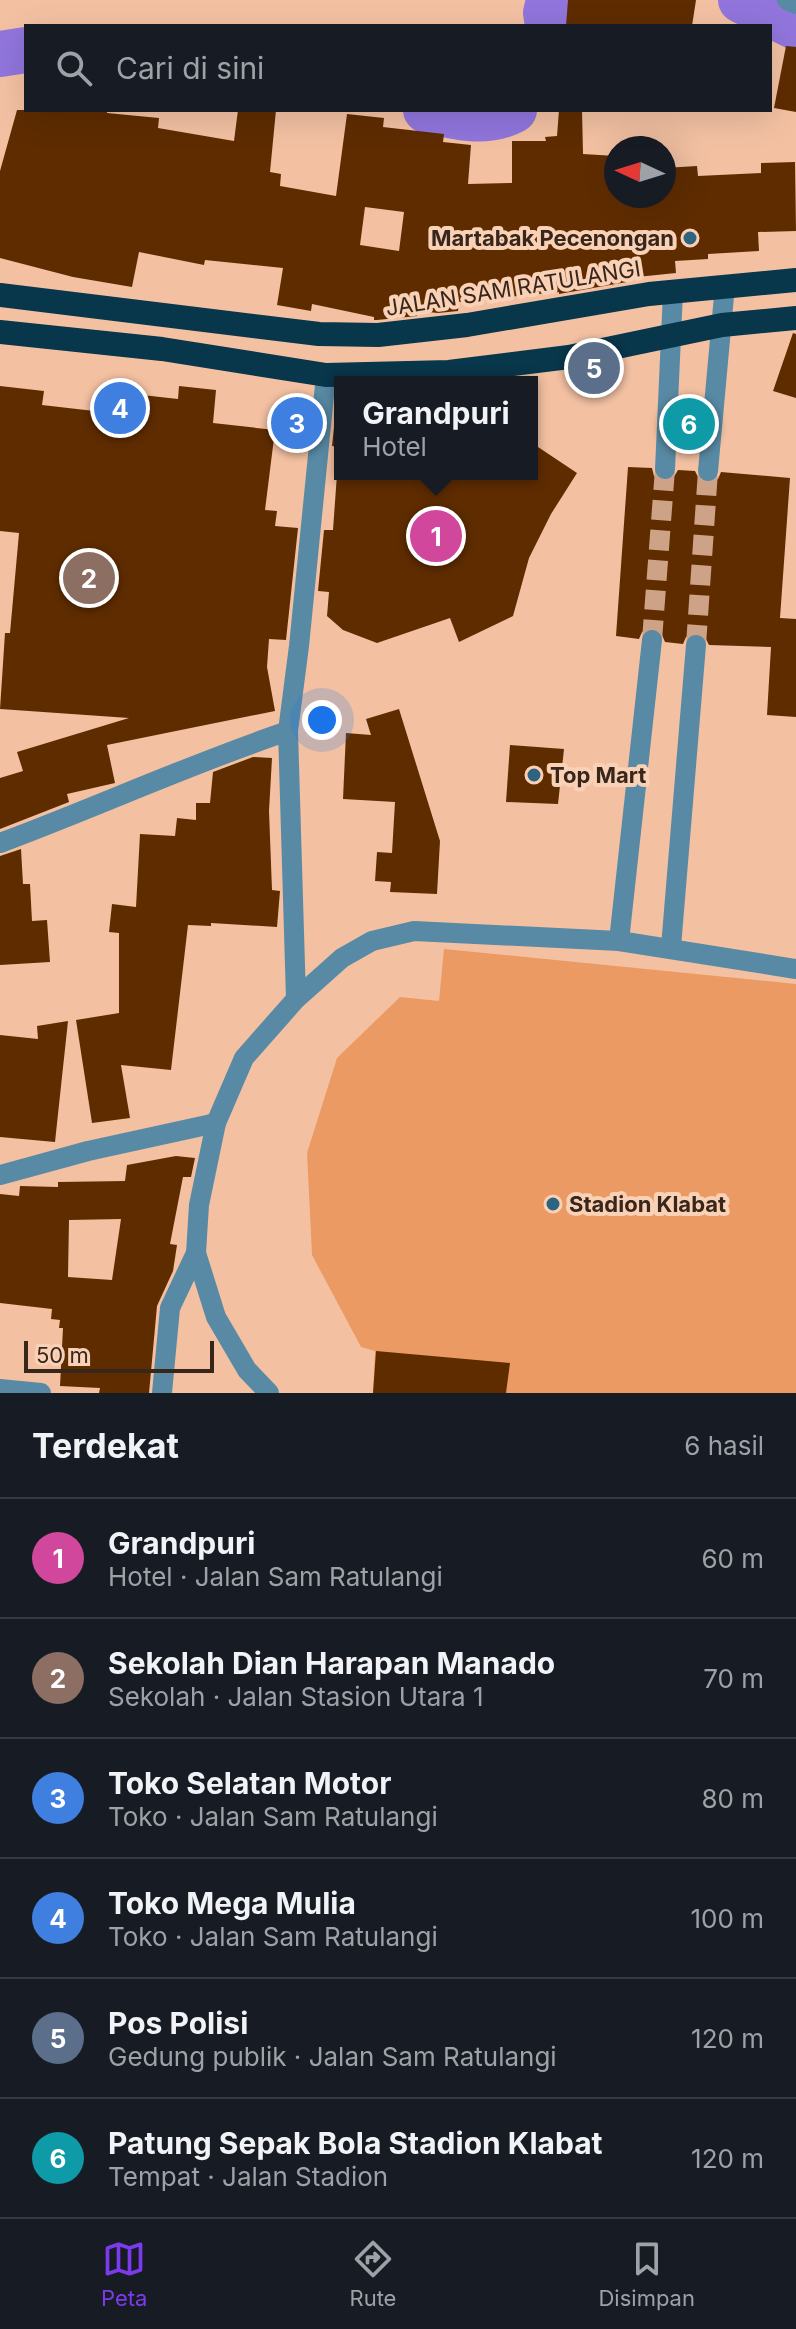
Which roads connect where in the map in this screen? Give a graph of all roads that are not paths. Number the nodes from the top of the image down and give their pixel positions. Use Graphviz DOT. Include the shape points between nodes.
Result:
graph roads {
  1 [pos="787,0"];
  2 [pos="796,4"];
  3 [pos="796,280"];
  4 [pos="725,285"];
  5 [pos="673,292"];
  6 [pos="0,295"];
  7 [pos="796,318"];
  8 [pos="722,325"];
  9 [pos="0,332"];
  10 [pos="672,337"];
  11 [pos="326,375"];
  12 [pos="665,469"];
  13 [pos="708,471"];
  14 [pos="652,640"];
  15 [pos="696,645"];
  16 [pos="288,731"];
  17 [pos="0,843"];
  18 [pos="619,941"];
  19 [pos="671,947"];
  20 [pos="796,969"];
  21 [pos="296,999"];
  22 [pos="216,1123"];
  23 [pos="0,1175"];
  24 [pos="196,1253"];
  25 [pos="0,1389"];
  26 [pos="41,1393"];
  27 [pos="162,1393"];
  28 [pos="269,1393"];
  1 -- 2 [label="street"];
  3 -- 4 [label="highway, JALAN SAM RATULANGI"];
  4 -- 5 [label="highway, JALAN SAM RATULANGI"];
  4 -- 8 [label="street"];
  5 -- 6 [label="highway, JALAN SAM RATULANGI" via="378,335 319,334"];
  5 -- 10 [label="street"];
  7 -- 8 [label="highway"];
  8 -- 10 [label="highway"];
  8 -- 13 [label="street"];
  9 -- 11 [label="highway" via="162,349"];
  10 -- 11 [label="highway" via="449,372"];
  10 -- 12 [label="street"];
  11 -- 16 [label="street"];
  14 -- 18 [label="street"];
  15 -- 19 [label="street"];
  16 -- 17 [label="street"];
  16 -- 21 [label="street"];
  18 -- 19 [label="street"];
  18 -- 21 [label="street" via="414,931 372,941 342,958"];
  19 -- 20 [label="street"];
  21 -- 22 [label="street" via="244,1058"];
  22 -- 23 [label="street"];
  22 -- 24 [label="street" via="199,1205"];
  24 -- 27 [label="street" via="170,1308"];
  24 -- 28 [label="street" via="216,1317 247,1370"];
  25 -- 26 [label="street"];
}
